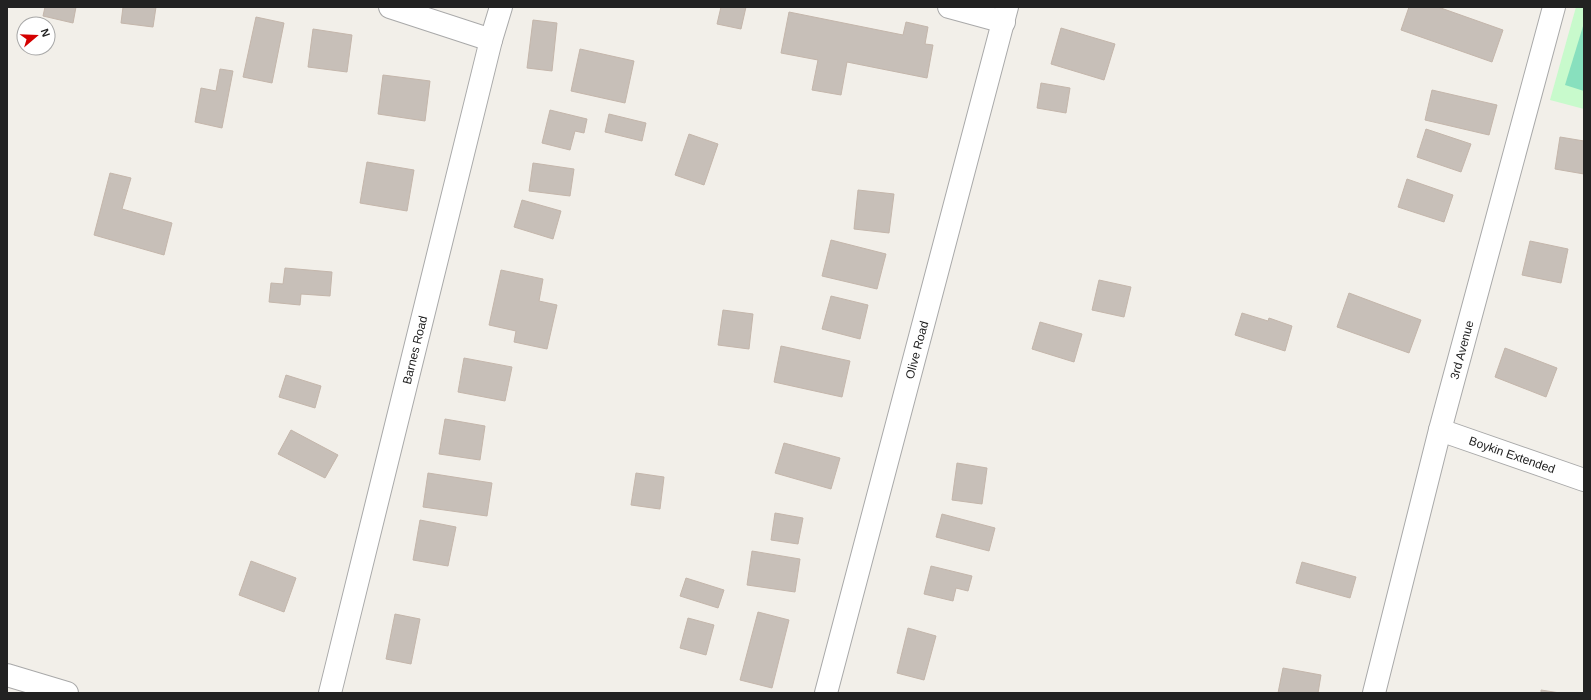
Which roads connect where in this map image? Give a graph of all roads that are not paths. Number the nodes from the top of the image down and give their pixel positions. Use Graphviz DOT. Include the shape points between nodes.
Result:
graph roads {
  1 [pos="390,7"];
  2 [pos="501,7"];
  3 [pos="949,7"];
  4 [pos="1554,7"];
  5 [pos="1006,14"];
  6 [pos="491,40"];
  7 [pos="1440,430"];
  8 [pos="1584,480"];
  9 [pos="7,675"];
  10 [pos="67,693"];
  11 [pos="330,693"];
  12 [pos="826,693"];
  13 [pos="1374,693"];
  1 -- 6 [label="street"];
  2 -- 6 [label="street, Barnes Road"];
  3 -- 5 [label="street"];
  4 -- 7 [label="street, 3rd Avenue"];
  5 -- 12 [label="street, Olive Road"];
  6 -- 11 [label="street, Barnes Road"];
  7 -- 8 [label="street, Boykin Extended"];
  7 -- 13 [label="street, 3rd Avenue"];
  9 -- 10 [label="street"];
}
